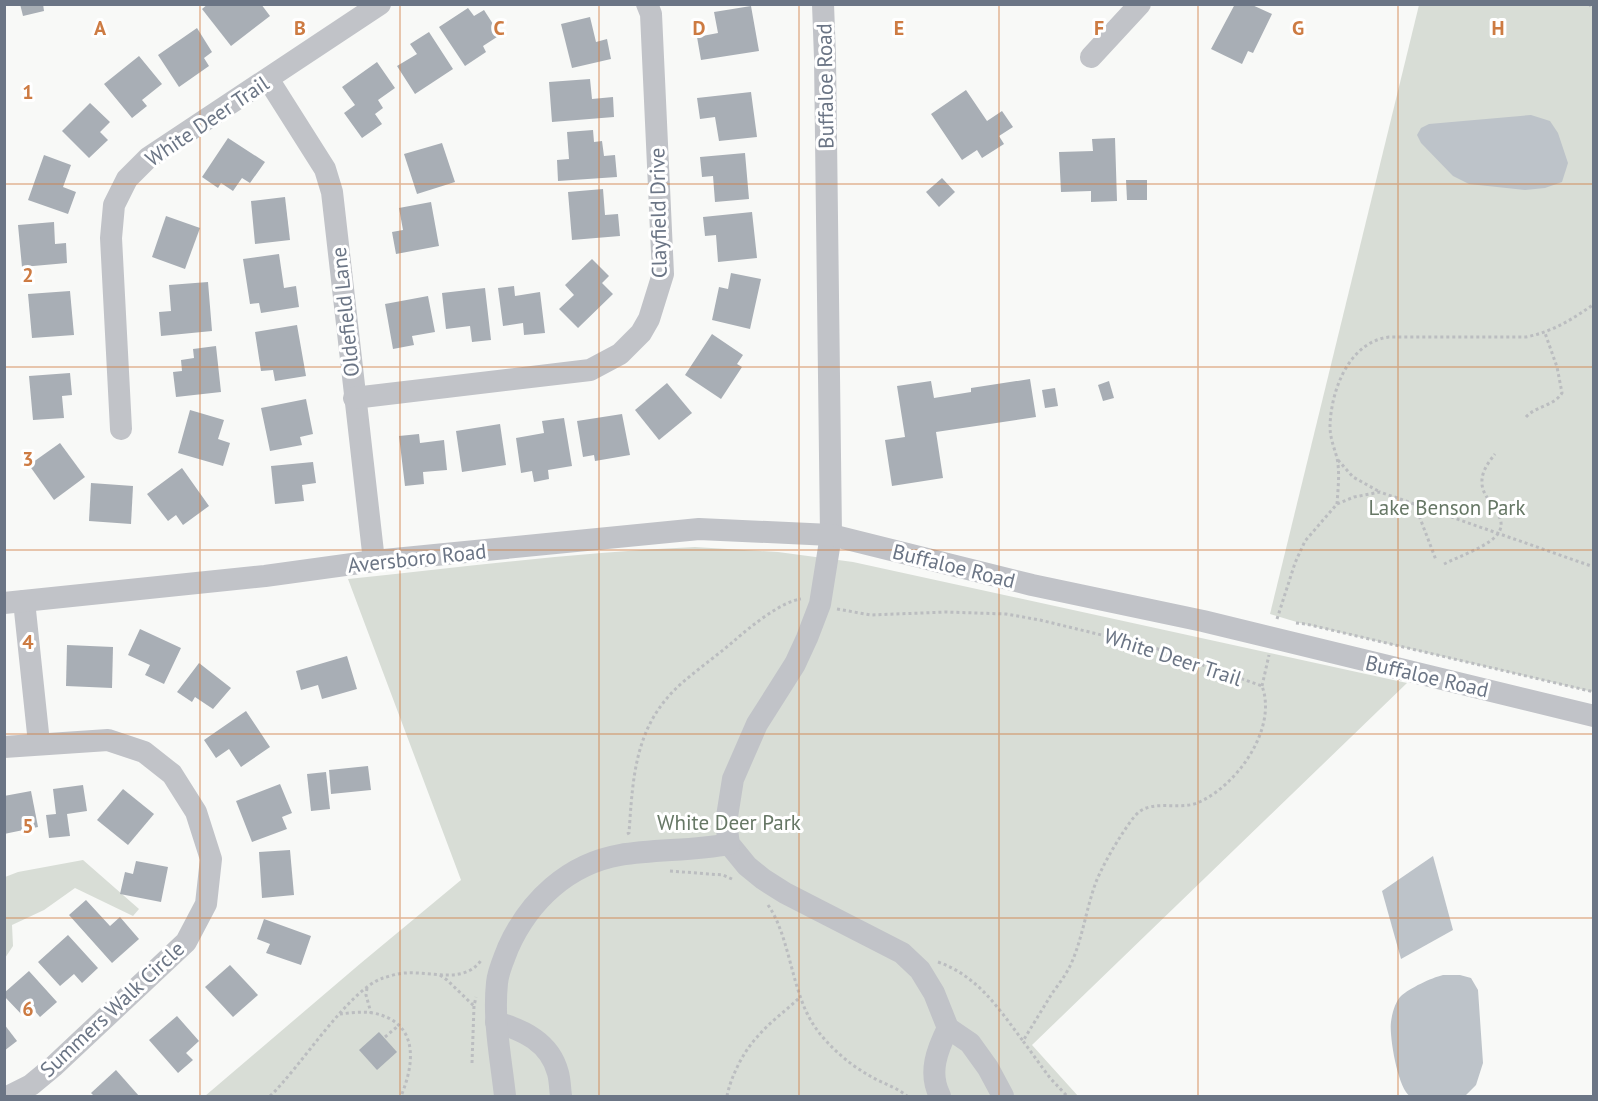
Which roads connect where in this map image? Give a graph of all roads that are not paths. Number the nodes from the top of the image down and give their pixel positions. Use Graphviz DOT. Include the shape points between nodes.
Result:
graph roads {
  1 [pos="380,4"];
  2 [pos="647,4"];
  3 [pos="823,4"];
  4 [pos="1140,4"];
  5 [pos="1091,57"];
  6 [pos="268,79"];
  7 [pos="354,398"];
  8 [pos="121,429"];
  9 [pos="831,535"];
  10 [pos="374,561"];
  11 [pos="14,602"];
  12 [pos="1593,716"];
  13 [pos="39,743"];
  14 [pos="4,747"];
  15 [pos="729,844"];
  16 [pos="496,1022"];
  17 [pos="948,1028"];
  18 [pos="9,1096"];
  19 [pos="506,1096"];
  20 [pos="561,1096"];
  21 [pos="940,1096"];
  22 [pos="1004,1096"];
  1 -- 6 [label="street, White Deer Trail"];
  2 -- 7 [label="street, Clayfield Drive" via="651,14 663,274 649,319 640,333 620,354 590,370"];
  3 -- 9 [label="street, Buffaloe Road"];
  4 -- 5 [label="street"];
  6 -- 7 [label="street, Oldefield Lane" via="325,169 332,192"];
  6 -- 8 [label="street, White Deer Trail" via="148,158 127,179 114,205 111,238"];
  7 -- 10 [label="street, Oldefield Lane"];
  9 -- 10 [label="street, Aversboro Road" via="699,529"];
  9 -- 12 [label="street, Buffaloe Road"];
  9 -- 15 [label="street" via="820,604 807,638 757,724 733,779 726,823"];
  10 -- 11 [label="street, Aversboro Road"];
  11 -- 13 [label="street"];
  13 -- 14 [label="street, Summers Walk Circle"];
  13 -- 18 [label="street, Summers Walk Circle" via="108,740 144,752 172,774 196,812 211,859 206,904 186,942 54,1066 31,1085"];
  15 -- 16 [label="street" via="618,855 586,866 554,885 527,912 503,960 497,980"];
  15 -- 17 [label="street" via="747,866 785,893 902,953 920,970"];
  16 -- 19 [label="street"];
  16 -- 20 [label="street" via="518,1028 540,1043 558,1073"];
  17 -- 21 [label="street" via="933,1065"];
  17 -- 22 [label="street" via="975,1049"];
}
